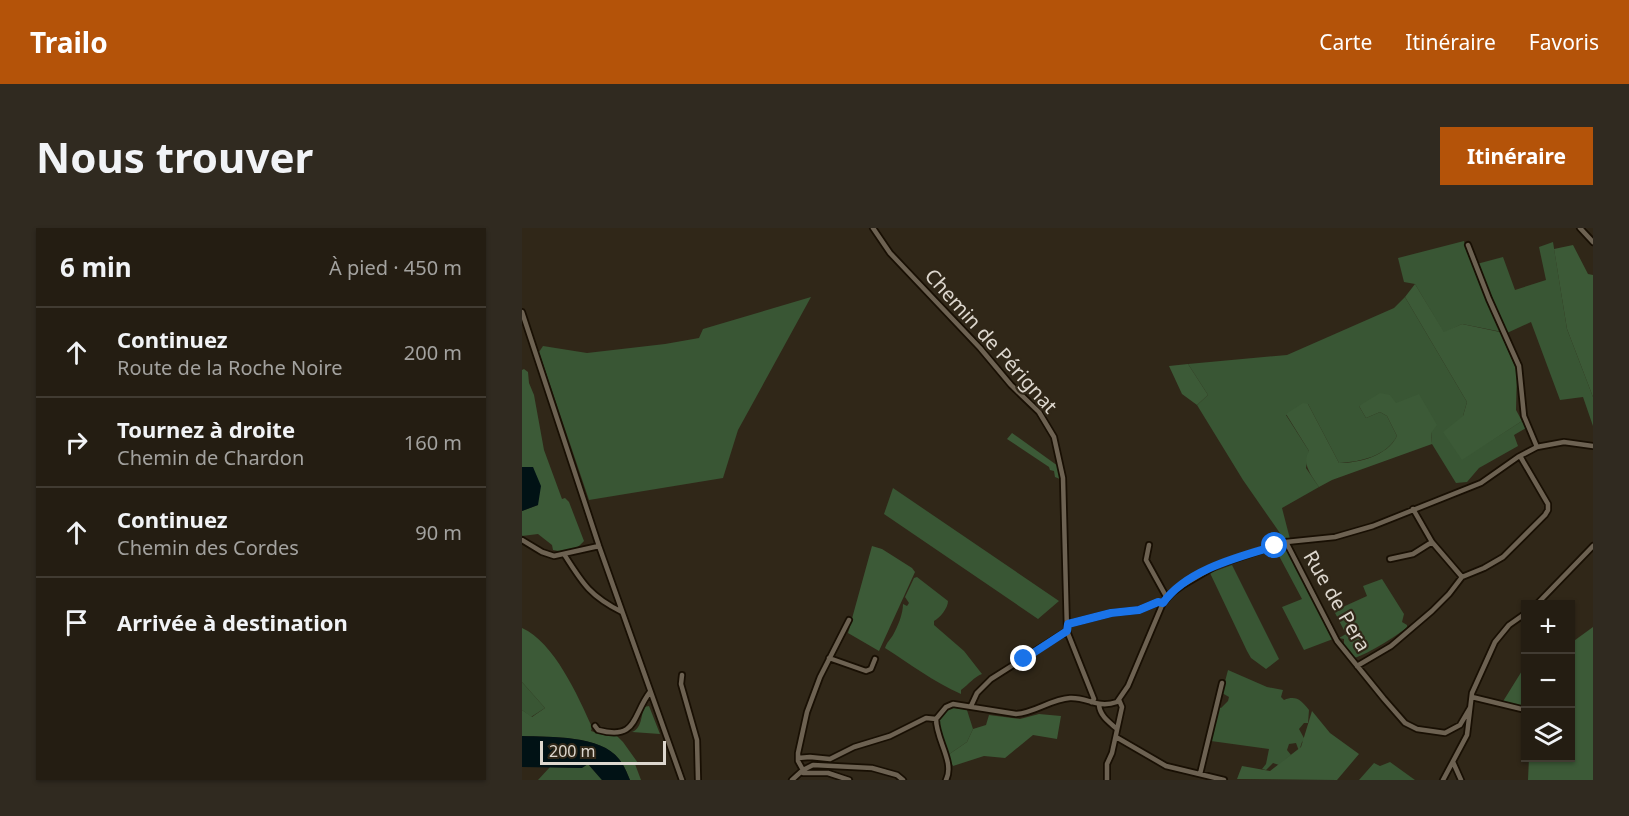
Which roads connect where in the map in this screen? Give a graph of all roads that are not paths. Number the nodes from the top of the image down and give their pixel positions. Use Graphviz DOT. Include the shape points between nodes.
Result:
graph roads {
  1 [pos="873,228"];
  2 [pos="1580,228"];
  3 [pos="1593,242"];
  4 [pos="1468,244"];
  5 [pos="522,312"];
  6 [pos="1593,446"];
  7 [pos="1537,447"];
  8 [pos="1520,456"];
  9 [pos="1413,509"];
  10 [pos="522,540"];
  11 [pos="1432,542"];
  12 [pos="1286,543"];
  13 [pos="1149,545"];
  14 [pos="599,546"];
  15 [pos="1593,546"];
  16 [pos="564,554"];
  17 [pos="1390,559"];
  18 [pos="1461,577"];
  19 [pos="1167,598"];
  20 [pos="1541,600"];
  21 [pos="1163,603"];
  22 [pos="622,612"];
  23 [pos="1521,617"];
  24 [pos="849,620"];
  25 [pos="1068,624"];
  26 [pos="1067,631"];
  27 [pos="830,658"];
  28 [pos="875,659"];
  29 [pos="1357,666"];
  30 [pos="682,675"];
  31 [pos="1222,683"];
  32 [pos="650,692"];
  33 [pos="1472,697"];
  34 [pos="1119,700"];
  35 [pos="1091,702"];
  36 [pos="1099,705"];
  37 [pos="971,706"];
  38 [pos="1470,708"];
  39 [pos="1521,709"];
  40 [pos="936,719"];
  41 [pos="595,726"];
  42 [pos="1117,729"];
  43 [pos="1116,737"];
  44 [pos="798,758"];
  45 [pos="1453,762"];
  46 [pos="802,772"];
  47 [pos="1200,774"];
  48 [pos="681,780"];
  49 [pos="698,780"];
  50 [pos="792,780"];
  51 [pos="849,780"];
  52 [pos="903,780"];
  53 [pos="946,780"];
  54 [pos="1107,780"];
  55 [pos="1224,780"];
  56 [pos="1443,780"];
  57 [pos="1461,780"];
  1 -- 25 [label="street, Chemin de Pérignat" via="890,253 1039,412 1054,436 1063,478"];
  2 -- 3 [label="street"];
  4 -- 7 [label="street" via="1519,366 1524,416"];
  5 -- 14 [label="street"];
  6 -- 7 [label="street" via="1564,442"];
  7 -- 8 [label="street"];
  8 -- 9 [label="street" via="1481,483"];
  8 -- 18 [label="street" via="1548,510 1498,561"];
  9 -- 11 [label="street"];
  9 -- 12 [label="street" via="1354,532"];
  10 -- 16 [label="street" via="554,556"];
  11 -- 17 [label="street" via="1413,554"];
  11 -- 18 [label="street"];
  12 -- 19 [label="street" via="1217,565"];
  12 -- 29 [label="street, Rue de Pera" via="1338,641"];
  13 -- 19 [label="street" via="1146,560"];
  14 -- 16 [label="street"];
  14 -- 22 [label="street"];
  15 -- 20 [label="street"];
  16 -- 22 [label="street" via="587,590"];
  18 -- 29 [label="street" via="1432,611 1390,646"];
  19 -- 21 [label="street"];
  21 -- 25 [label="street"];
  21 -- 34 [label="street"];
  22 -- 32 [label="street"];
  23 -- 33 [label="street" via="1495,642"];
  24 -- 27 [label="street"];
  25 -- 26 [label="street, Chemin de Pérignat"];
  26 -- 35 [label="street, Chemin de Pérignat" via="1094,699"];
  26 -- 37 [label="street" via="991,679"];
  27 -- 28 [label="street" via="866,671"];
  27 -- 44 [label="street" via="807,712"];
  29 -- 38 [label="street, Rue de Pera" via="1406,723 1417,729 1445,733 1460,725"];
  30 -- 49 [label="street" via="697,740"];
  31 -- 47 [label="street"];
  32 -- 41 [label="street" via="630,728 606,732"];
  32 -- 48 [label="street"];
  33 -- 38 [label="street"];
  33 -- 39 [label="street"];
  34 -- 36 [label="street"];
  34 -- 42 [label="street" via="1122,707"];
  35 -- 36 [label="street"];
  35 -- 37 [label="street" via="1064,699 1016,714"];
  36 -- 42 [label="street"];
  37 -- 40 [label="street" via="953,704"];
  38 -- 45 [label="street" via="1467,735"];
  40 -- 44 [label="street" via="926,718 830,759"];
  40 -- 53 [label="street" via="939,741 950,768"];
  42 -- 43 [label="street"];
  43 -- 47 [label="street" via="1166,766"];
  43 -- 54 [label="street" via="1107,764"];
  44 -- 46 [label="street"];
  45 -- 56 [label="street"];
  45 -- 57 [label="street"];
  46 -- 50 [label="street"];
  46 -- 51 [label="street" via="828,773"];
  46 -- 52 [label="street" via="813,765 872,768"];
  47 -- 55 [label="street"];
}
